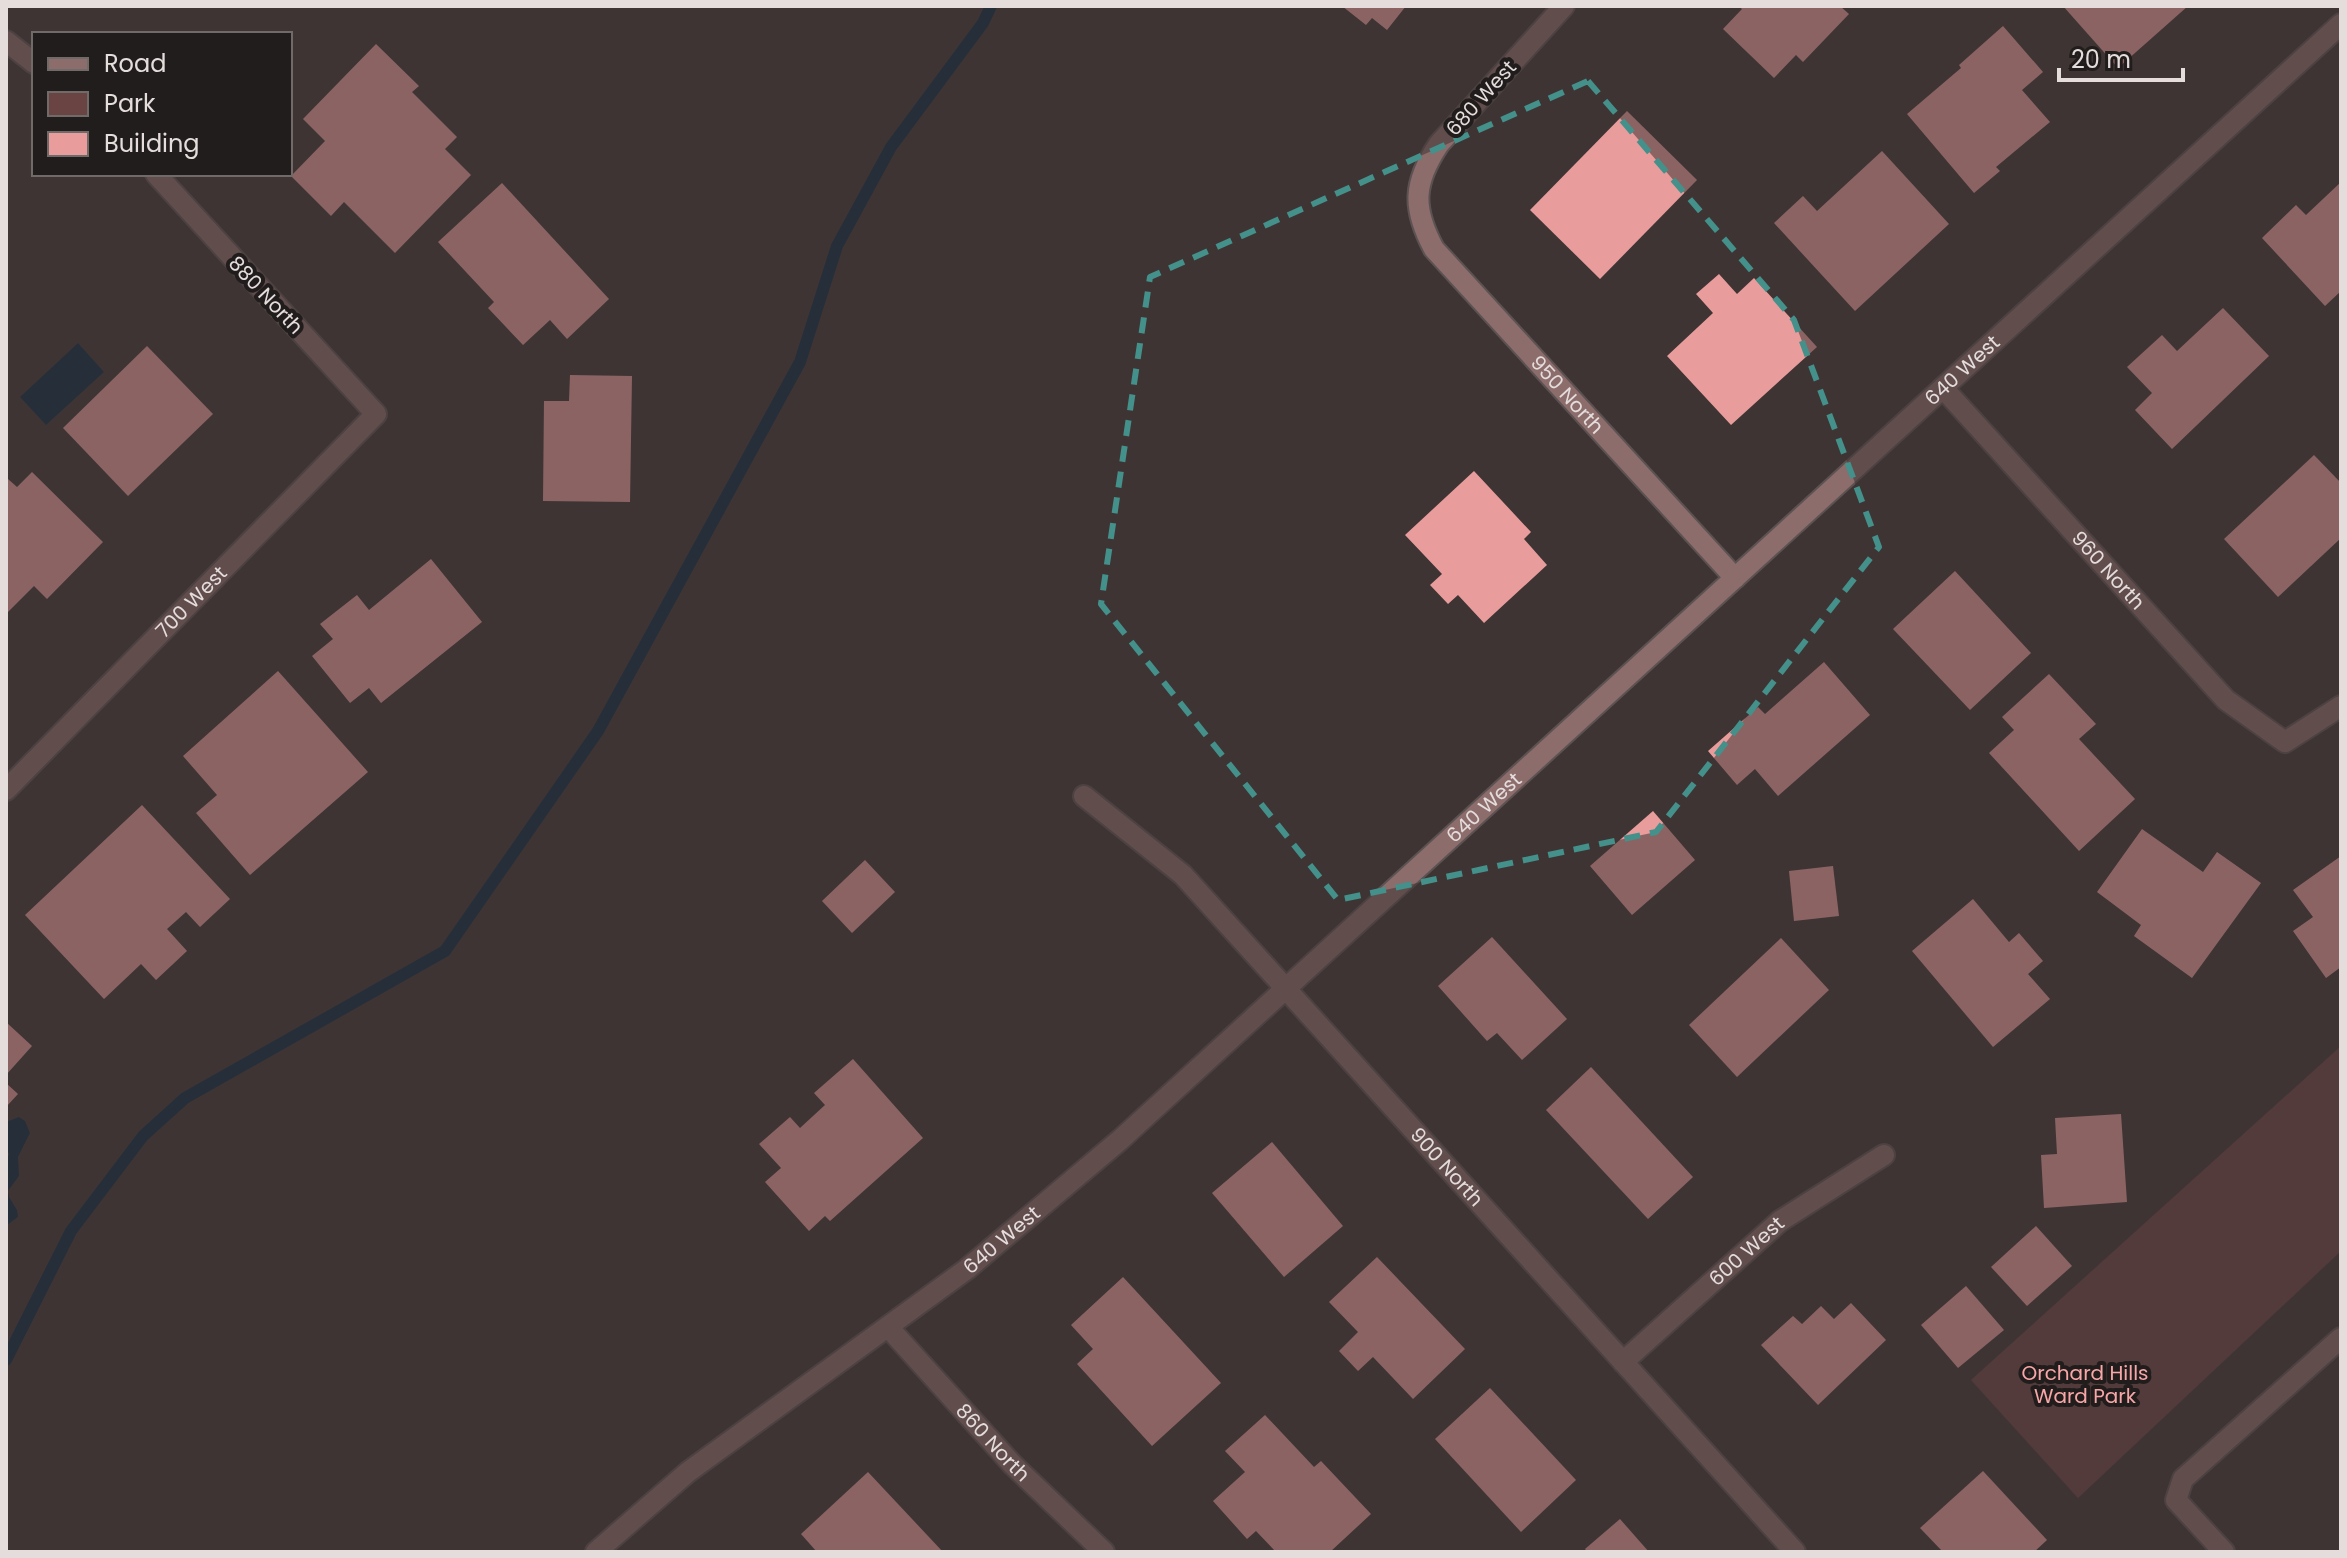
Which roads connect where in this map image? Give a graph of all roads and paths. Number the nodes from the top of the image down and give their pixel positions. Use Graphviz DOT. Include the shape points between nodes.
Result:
graph roads {
  1 [pos="1564,6"];
  2 [pos="2341,24"];
  3 [pos="6,41"];
  4 [pos="32,61"];
  5 [pos="158,176"];
  6 [pos="1417,199"];
  7 [pos="1943,388"];
  8 [pos="376,414"];
  9 [pos="1735,578"];
  10 [pos="2341,706"];
  11 [pos="6,790"];
  12 [pos="1084,796"];
  13 [pos="1285,989"];
  14 [pos="1884,1155"];
  15 [pos="888,1327"];
  16 [pos="2341,1338"];
  17 [pos="1623,1362"];
  18 [pos="596,1552"];
  19 [pos="1104,1552"];
  20 [pos="1795,1552"];
  21 [pos="2224,1552"];
  1 -- 6 [label="street, 680 West" via="1439,144 1419,180"];
  2 -- 7 [label="street, 640 West"];
  3 -- 4 [label="street"];
  5 -- 8 [label="street, 880 North"];
  6 -- 9 [label="street, 950 North" via="1421,226 1434,249"];
  7 -- 9 [label="street, 640 West"];
  7 -- 10 [label="street, 960 North" via="2226,700 2285,742"];
  8 -- 11 [label="street, 700 West"];
  9 -- 13 [label="street, 640 West"];
  12 -- 13 [label="street, 900 North" via="1183,875"];
  13 -- 15 [label="street, 640 West" via="1120,1140 999,1243"];
  13 -- 17 [label="street, 900 North"];
  14 -- 17 [label="street, 600 West" via="1780,1221"];
  15 -- 18 [label="street, 640 West" via="688,1472"];
  15 -- 19 [label="street, 860 North" via="1012,1464"];
  16 -- 21 [label="street" via="2183,1479 2176,1500"];
  17 -- 20 [label="street, 900 North"];
}
